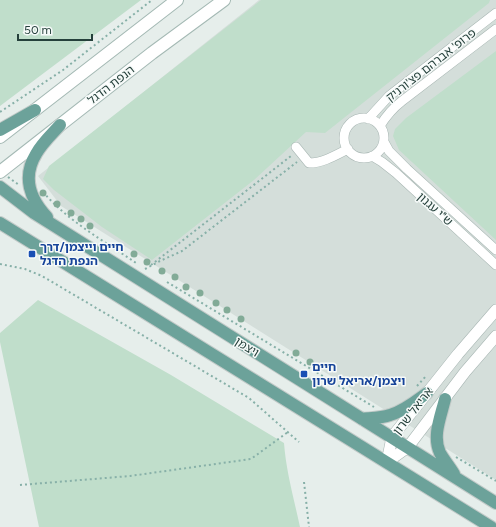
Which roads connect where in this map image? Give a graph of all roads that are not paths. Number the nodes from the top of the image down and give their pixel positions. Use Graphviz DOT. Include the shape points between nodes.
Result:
graph roads {
  1 [pos="177,0"];
  2 [pos="224,0"];
  3 [pos="496,13"];
  4 [pos="496,29"];
  5 [pos="35,110"];
  6 [pos="368,119"];
  7 [pos="60,125"];
  8 [pos="380,126"];
  9 [pos="0,130"];
  10 [pos="0,137"];
  11 [pos="384,142"];
  12 [pos="348,150"];
  13 [pos="299,152"];
  14 [pos="372,156"];
  15 [pos="0,172"];
  16 [pos="0,187"];
  17 [pos="0,223"];
  18 [pos="54,226"];
  19 [pos="0,232"];
  20 [pos="44,250"];
  21 [pos="496,250"];
  22 [pos="496,265"];
  23 [pos="495,309"];
  24 [pos="496,336"];
  25 [pos="427,393"];
  26 [pos="445,399"];
  27 [pos="362,419"];
  28 [pos="392,438"];
  29 [pos="408,447"];
  30 [pos="387,462"];
  31 [pos="457,478"];
  32 [pos="496,502"];
  33 [pos="491,527"];
  1 -- 5 [label="main road"];
  2 -- 7 [label="main road, הנפת הדגל"];
  3 -- 6 [label="street, פרופ' אברהם פצ'ורניק" via="390,96"];
  4 -- 8 [label="street, פרופ' אברהם פצ'ורניק" via="402,101"];
  5 -- 9 [label="main road"];
  5 -- 10 [label="main road"];
  6 -- 8 [label="street"];
  6 -- 12 [label="street" via="356,120 347,128 345,140"];
  7 -- 15 [label="main road, הנפת הדגל"];
  7 -- 18 [label="main road" via="42,145 31,163 29,181 34,200"];
  8 -- 11 [label="street"];
  11 -- 14 [label="street"];
  11 -- 21 [label="street, ש\"י עגנון" via="406,169"];
  12 -- 13 [label="street" via="314,163 309,163"];
  12 -- 14 [label="street" via="356,156"];
  14 -- 22 [label="street, ש\"י עגנון" via="396,173"];
  16 -- 18 [label="main road, ויצמן"];
  17 -- 20 [label="main road, ויצמן"];
  18 -- 27 [label="main road, ויצמן"];
  19 -- 20 [label="main road"];
  20 -- 30 [label="main road, ויצמן"];
  23 -- 25 [label="street, אריאל שרון"];
  24 -- 26 [label="street, אריאל שרון"];
  25 -- 27 [label="main road" via="413,404 390,415"];
  25 -- 28 [label="street, אריאל שרון"];
  26 -- 29 [label="street, אריאל שרון"];
  26 -- 31 [label="main road" via="436,437 437,446"];
  27 -- 28 [label="main road, ויצמן"];
  28 -- 29 [label="main road, ויצמן"];
  28 -- 30 [label="street, אריאל שרון"];
  29 -- 30 [label="street, אריאל שרון"];
  29 -- 31 [label="main road, ויצמן"];
  30 -- 33 [label="main road, ויצמן"];
  31 -- 32 [label="main road, ויצמן"];
}
